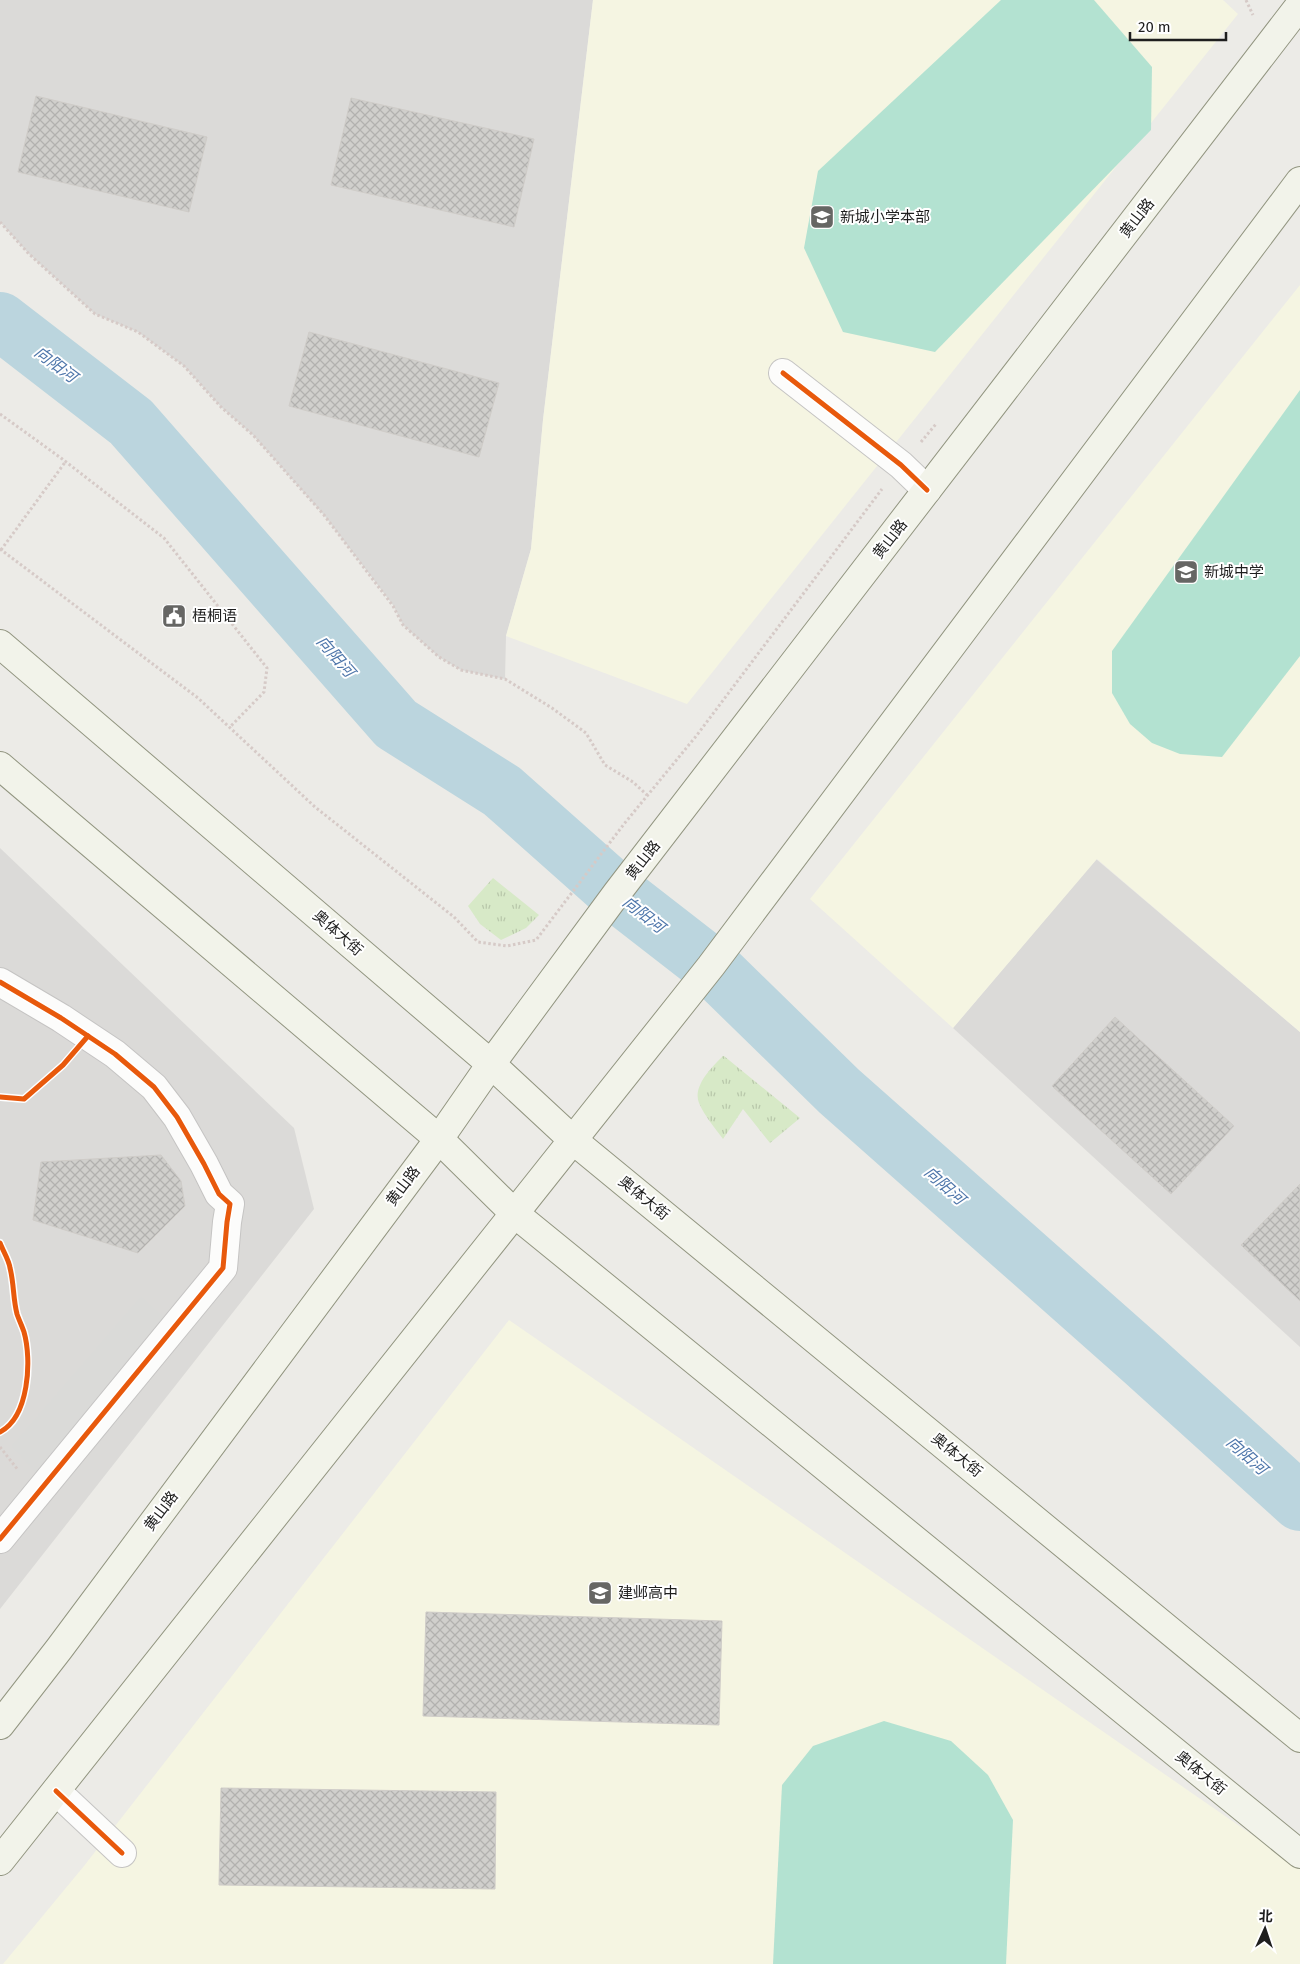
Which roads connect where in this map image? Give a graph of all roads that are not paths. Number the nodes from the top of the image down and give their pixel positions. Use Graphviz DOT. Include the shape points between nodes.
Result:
graph roads {
  1 [pos="1300,5"];
  2 [pos="1300,181"];
  3 [pos="783,373"];
  4 [pos="927,490"];
  5 [pos="0,644"];
  6 [pos="0,766"];
  7 [pos="0,982"];
  8 [pos="491,1064"];
  9 [pos="438,1139"];
  10 [pos="574,1141"];
  11 [pos="514,1213"];
  12 [pos="4,1529"];
  13 [pos="0,1725"];
  14 [pos="1300,1738"];
  15 [pos="56,1791"];
  16 [pos="122,1853"];
  17 [pos="1300,1854"];
  18 [pos="0,1862"];
  1 -- 4 [label="main road, 黄山路"];
  2 -- 10 [label="main road" via="711,966"];
  3 -- 4 [label="street" via="901,464"];
  4 -- 8 [label="main road, 黄山路" via="617,893"];
  5 -- 8 [label="main road, 奥体大街"];
  6 -- 9 [label="main road, 奥体大街"];
  7 -- 12 [label="street" via="115,1054 154,1087 177,1117 219,1194 230,1204 223,1268"];
  8 -- 9 [label="main road, 黄山路"];
  8 -- 10 [label="main road, 奥体大街"];
  9 -- 11 [label="main road, 奥体大街"];
  9 -- 13 [label="main road, 黄山路"];
  10 -- 11 [label="main road"];
  10 -- 14 [label="main road, 奥体大街"];
  11 -- 15 [label="main road"];
  11 -- 17 [label="main road, 奥体大街"];
  15 -- 16 [label="street"];
  15 -- 18 [label="main road"];
}
